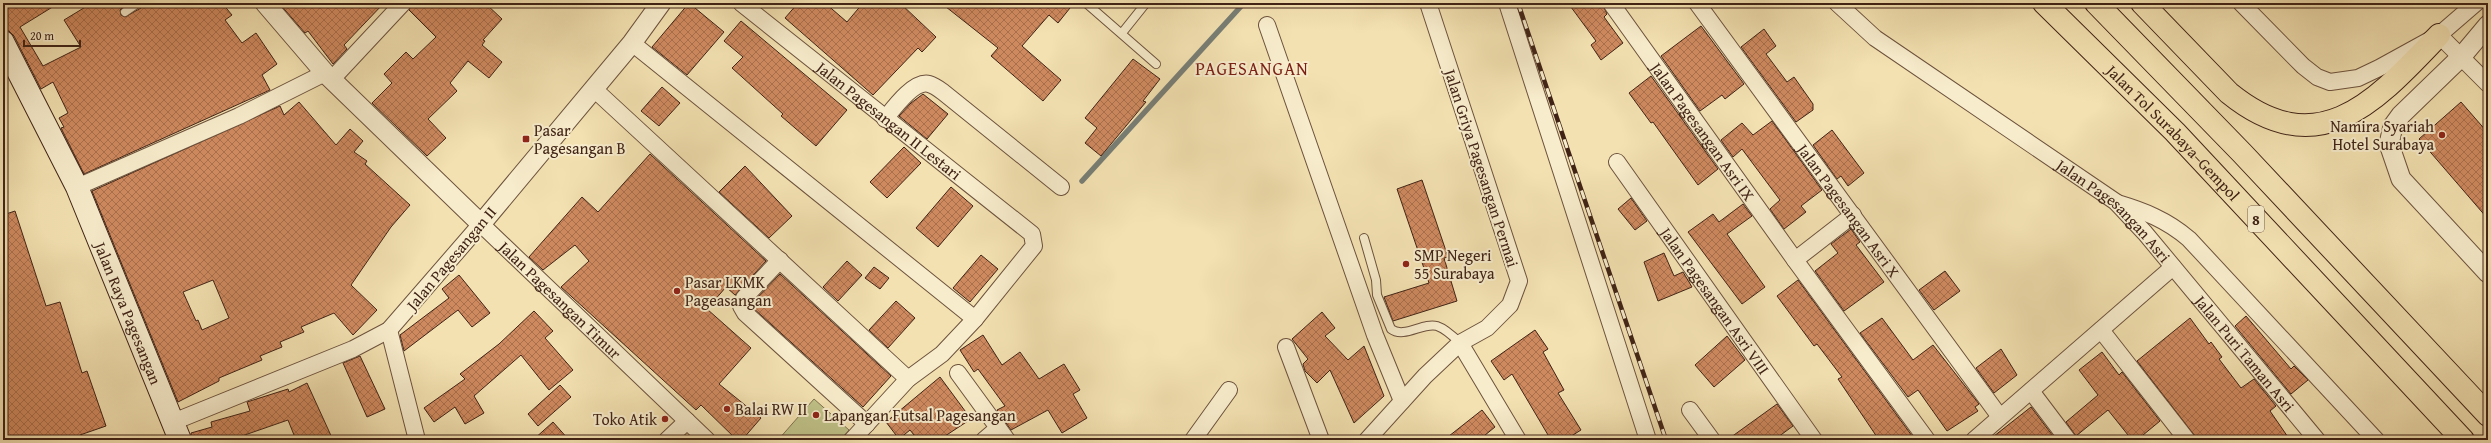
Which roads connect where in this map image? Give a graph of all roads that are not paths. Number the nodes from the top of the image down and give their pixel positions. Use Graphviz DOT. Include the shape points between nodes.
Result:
graph roads {
  1 [pos="138,3"];
  2 [pos="265,3"];
  3 [pos="403,3"];
  4 [pos="661,3"];
  5 [pos="741,3"];
  6 [pos="1086,3"];
  7 [pos="1146,3"];
  8 [pos="1428,3"];
  9 [pos="1507,3"];
  10 [pos="1611,3"];
  11 [pos="1697,3"];
  12 [pos="1837,3"];
  13 [pos="2044,3"];
  14 [pos="2096,3"];
  15 [pos="2142,3"];
  16 [pos="2241,3"];
  17 [pos="2476,3"];
  18 [pos="125,12"];
  19 [pos="1267,25"];
  20 [pos="2488,25"];
  21 [pos="1122,33"];
  22 [pos="2439,35"];
  23 [pos="3,42"];
  24 [pos="632,43"];
  25 [pos="2462,56"];
  26 [pos="1156,64"];
  27 [pos="328,76"];
  28 [pos="2488,84"];
  29 [pos="594,89"];
  30 [pos="885,119"];
  31 [pos="1616,162"];
  32 [pos="77,187"];
  33 [pos="1061,187"];
  34 [pos="2116,202"];
  35 [pos="1852,215"];
  36 [pos="480,224"];
  37 [pos="1364,238"];
  38 [pos="780,260"];
  39 [pos="1795,260"];
  40 [pos="2173,267"];
  41 [pos="2488,273"];
  42 [pos="975,319"];
  43 [pos="389,330"];
  44 [pos="2101,330"];
  45 [pos="1460,343"];
  46 [pos="1286,347"];
  47 [pos="958,373"];
  48 [pos="908,379"];
  49 [pos="1229,390"];
  50 [pos="2030,391"];
  51 [pos="1402,401"];
  52 [pos="1690,410"];
  53 [pos="2488,415"];
  54 [pos="2000,417"];
  55 [pos="687,421"];
  56 [pos="867,424"];
  57 [pos="1003,434"];
  58 [pos="175,435"];
  59 [pos="1979,438"];
  60 [pos="417,440"];
  61 [pos="666,440"];
  62 [pos="707,440"];
  63 [pos="852,440"];
  64 [pos="984,440"];
  65 [pos="1193,440"];
  66 [pos="1321,440"];
  67 [pos="1367,440"];
  68 [pos="1518,440"];
  69 [pos="1648,440"];
  70 [pos="1712,440"];
  71 [pos="1814,440"];
  72 [pos="1927,440"];
  73 [pos="2068,440"];
  74 [pos="2187,440"];
  75 [pos="2317,440"];
  76 [pos="2376,440"];
  77 [pos="2463,440"];
  1 -- 18 [label="lane"];
  2 -- 27 [label="street, Jalan Pagesangan Timur"];
  3 -- 27 [label="street"];
  4 -- 24 [label="street, Jalan Pagesangan II"];
  5 -- 30 [label="street, Jalan Pagesangan II Lestari"];
  6 -- 21 [label="lane"];
  7 -- 21 [label="lane"];
  8 -- 45 [label="street, Jalan Griya Pagesangan Permai" via="1519,281 1510,305 1487,328"];
  9 -- 69 [label="street"];
  10 -- 39 [label="street, Jalan Pagesangan Asri IX"];
  11 -- 35 [label="street, Jalan Pagesangan Asri X"];
  12 -- 34 [label="street, Jalan Pagesangan Asri" via="1875,38"];
  13 -- 77 [label="highway, Jalan Tol Surabaya–Gempol / 8" via="2175,132"];
  14 -- 53 [label="highway, 8" via="2242,153"];
  15 -- 22 [label="highway" via="2229,93 2245,106 2264,118 2300,125 2325,124 2349,115 2396,80"];
  16 -- 22 [label="street" via="2303,66 2317,77 2330,82 2358,78"];
  17 -- 22 [label="street"];
  19 -- 51 [label="street" via="1375,335"];
  20 -- 25 [label="street"];
  21 -- 26 [label="lane"];
  22 -- 25 [label="street"];
  23 -- 32 [label="main road, Jalan Raya Pagesangan"];
  24 -- 29 [label="street, Jalan Pagesangan II"];
  24 -- 42 [label="street"];
  25 -- 28 [label="street"];
  25 -- 41 [label="street" via="2401,115 2393,126 2389,144 2392,160 2401,179"];
  27 -- 32 [label="street"];
  27 -- 36 [label="street, Jalan Pagesangan Timur"];
  29 -- 36 [label="street, Jalan Pagesangan II"];
  29 -- 38 [label="street"];
  30 -- 33 [label="street" via="913,89 928,83 943,92"];
  30 -- 42 [label="street, Jalan Pagesangan II Lestari" via="1032,234 1035,240 1034,246"];
  31 -- 71 [label="street, Jalan Pagesangan Asri VIII"];
  32 -- 58 [label="main road, Jalan Raya Pagesangan"];
  34 -- 40 [label="street, Jalan Pagesangan Asri"];
  34 -- 76 [label="street" via="2159,218 2174,226 2189,239"];
  35 -- 39 [label="street"];
  35 -- 54 [label="street, Jalan Pagesangan Asri X"];
  36 -- 43 [label="street, Jalan Pagesangan II"];
  36 -- 55 [label="street, Jalan Pagesangan Timur"];
  37 -- 45 [label="lane" via="1376,280 1377,295 1391,330 1400,332 1435,326 1446,331"];
  38 -- 48 [label="street"];
  38 -- 56 [label="street" via="744,298 741,306 745,313"];
  39 -- 72 [label="street, Jalan Pagesangan Asri IX"];
  40 -- 44 [label="street, Jalan Pagesangan Asri"];
  40 -- 75 [label="street, Jalan Puri Taman Asri"];
  42 -- 48 [label="street" via="942,354"];
  43 -- 58 [label="street, Jalan Pagesangan II"];
  43 -- 60 [label="street"];
  44 -- 50 [label="street, Jalan Pagesangan Asri"];
  44 -- 74 [label="street"];
  45 -- 51 [label="street, Jalan Griya Pagesangan Permai"];
  45 -- 68 [label="street"];
  46 -- 66 [label="street"];
  47 -- 57 [label="street"];
  48 -- 56 [label="street"];
  49 -- 65 [label="street"];
  50 -- 54 [label="street, Jalan Pagesangan Asri"];
  50 -- 73 [label="street"];
  51 -- 67 [label="street, Jalan Griya Pagesangan Permai"];
  52 -- 70 [label="street"];
  54 -- 59 [label="street, Jalan Pagesangan Asri"];
  55 -- 61 [label="street"];
  55 -- 62 [label="street, Jalan Pagesangan Timur"];
  56 -- 63 [label="street"];
  57 -- 64 [label="street"];
}
